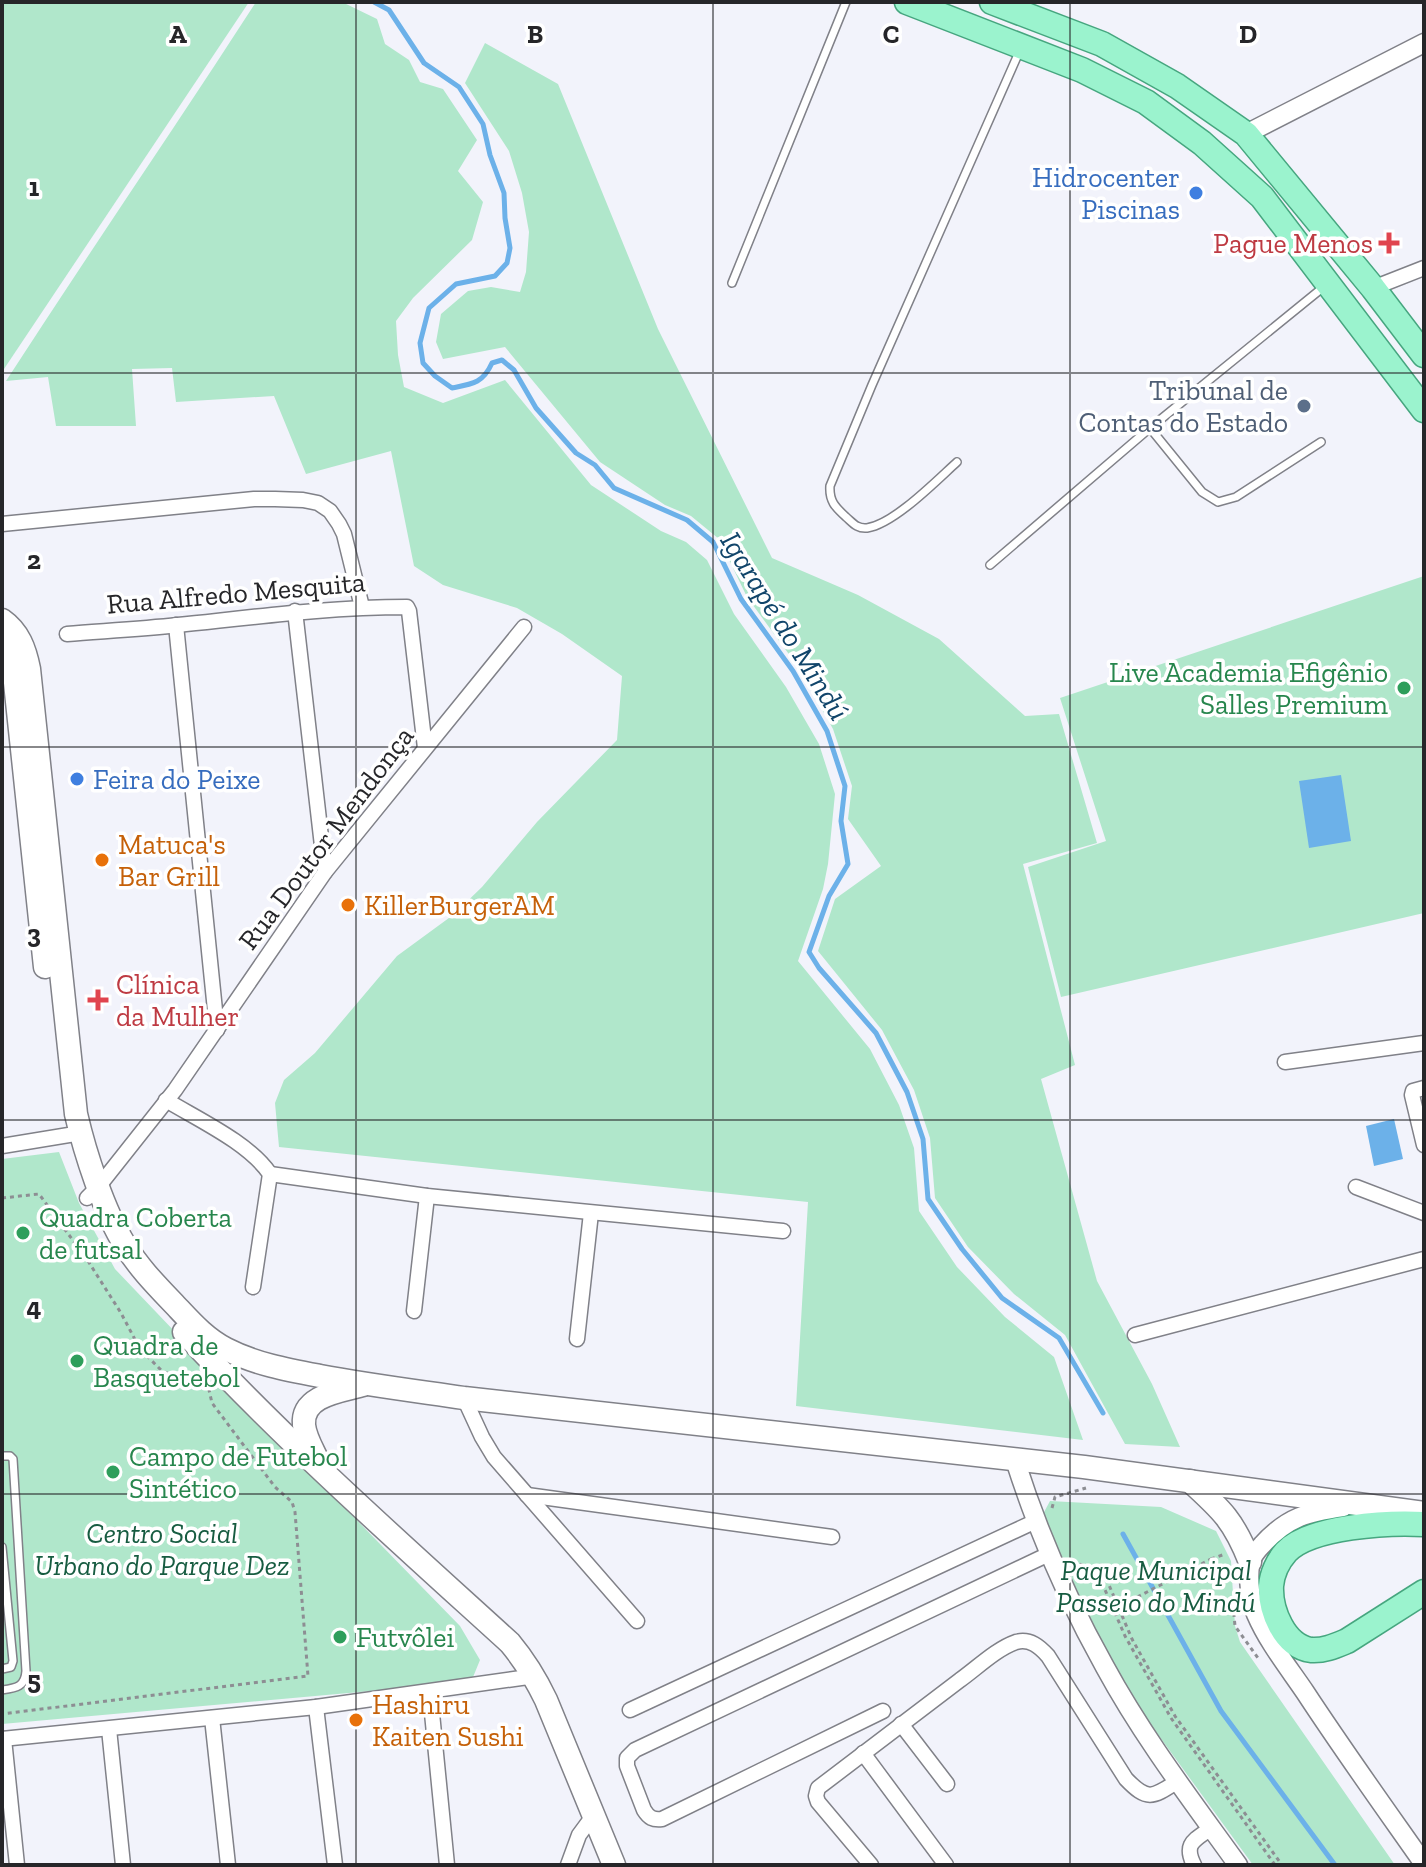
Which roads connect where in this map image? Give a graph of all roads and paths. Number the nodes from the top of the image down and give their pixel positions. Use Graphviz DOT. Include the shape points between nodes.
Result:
graph roads {
  1 [pos="846,2"];
  2 [pos="907,2"];
  3 [pos="992,2"];
  4 [pos="1424,43"];
  5 [pos="1022,45"];
  6 [pos="1246,134"];
  7 [pos="1424,268"];
  8 [pos="732,283"];
  9 [pos="1328,283"];
  10 [pos="1373,288"];
  11 [pos="1424,355"];
  12 [pos="1424,410"];
  13 [pos="1150,428"];
  14 [pos="1321,442"];
  15 [pos="957,462"];
  16 [pos="2,524"];
  17 [pos="990,565"];
  18 [pos="362,607"];
  19 [pos="295,611"];
  20 [pos="2,620"];
  21 [pos="176,625"];
  22 [pos="524,627"];
  23 [pos="67,634"];
  24 [pos="2,641"];
  25 [pos="425,748"];
  26 [pos="325,872"];
  27 [pos="217,1030"];
  28 [pos="1424,1043"];
  29 [pos="1285,1062"];
  30 [pos="1424,1088"];
  31 [pos="166,1100"];
  32 [pos="73,1134"];
  33 [pos="1424,1145"];
  34 [pos="2,1146"];
  35 [pos="270,1174"];
  36 [pos="1356,1187"];
  37 [pos="93,1192"];
  38 [pos="427,1196"];
  39 [pos="2,1198"];
  40 [pos="591,1213"];
  41 [pos="1424,1213"];
  42 [pos="783,1231"];
  43 [pos="1424,1259"];
  44 [pos="253,1287"];
  45 [pos="414,1311"];
  46 [pos="1135,1335"];
  47 [pos="577,1339"];
  48 [pos="365,1384"];
  49 [pos="464,1398"];
  50 [pos="2,1456"];
  51 [pos="1015,1460"];
  52 [pos="322,1470"];
  53 [pos="1084,1478"];
  54 [pos="1190,1481"];
  55 [pos="527,1495"];
  56 [pos="1358,1505"];
  57 [pos="1424,1513"];
  58 [pos="1043,1518"];
  59 [pos="1424,1524"];
  60 [pos="832,1537"];
  61 [pos="2,1547"];
  62 [pos="1229,1552"];
  63 [pos="1049,1554"];
  64 [pos="1071,1562"];
  65 [pos="1250,1562"];
  66 [pos="1100,1564"];
  67 [pos="1424,1592"];
  68 [pos="1232,1596"];
  69 [pos="1114,1609"];
  70 [pos="637,1621"];
  71 [pos="1263,1665"];
  72 [pos="2,1669"];
  73 [pos="535,1676"];
  74 [pos="2,1690"];
  75 [pos="430,1693"];
  76 [pos="316,1707"];
  77 [pos="630,1710"];
  78 [pos="883,1711"];
  79 [pos="2,1714"];
  80 [pos="212,1718"];
  81 [pos="901,1724"];
  82 [pos="109,1729"];
  83 [pos="3,1739"];
  84 [pos="863,1753"];
  85 [pos="1178,1781"];
  86 [pos="947,1784"];
  87 [pos="593,1816"];
  88 [pos="1211,1828"];
  89 [pos="1424,1864"];
  90 [pos="17,1865"];
  91 [pos="123,1865"];
  92 [pos="228,1865"];
  93 [pos="335,1865"];
  94 [pos="447,1865"];
  95 [pos="568,1865"];
  96 [pos="614,1865"];
  97 [pos="871,1865"];
  98 [pos="946,1865"];
  99 [pos="1194,1865"];
  100 [pos="1238,1865"];
  101 [pos="1275,1865"];
  102 [pos="1282,1865"];
  1 -- 8 [label="lane"];
  2 -- 5 [label="main road"];
  3 -- 6 [label="main road" via="1102,44 1177,86"];
  4 -- 6 [label="street"];
  5 -- 9 [label="main road" via="1146,102 1202,143 1262,197"];
  5 -- 15 [label="lane" via="860,413 830,497 857,527 867,528 900,512"];
  6 -- 10 [label="main road"];
  7 -- 10 [label="street"];
  9 -- 12 [label="main road"];
  9 -- 13 [label="lane"];
  10 -- 11 [label="main road"];
  13 -- 14 [label="lane" via="1202,492 1218,502 1236,497"];
  13 -- 17 [label="lane"];
  16 -- 18 [label="street" via="254,499 318,503 330,511 344,534"];
  18 -- 19 [label="street, Rua Alfredo Mesquita"];
  18 -- 25 [label="street, Rua Alfredo Mesquita" via="409,608"];
  19 -- 21 [label="street, Rua Alfredo Mesquita"];
  19 -- 26 [label="street"];
  20 -- 32 [label="main road" via="20,638 29,669 76,1114"];
  21 -- 23 [label="street, Rua Alfredo Mesquita"];
  21 -- 27 [label="street"];
  22 -- 25 [label="street, Rua Doutor Mendonça"];
  24 -- 32 [label="main road" via="14,673 57,1080"];
  25 -- 26 [label="street, Rua Doutor Mendonça"];
  26 -- 27 [label="street, Rua Doutor Mendonça"];
  27 -- 31 [label="street, Rua Doutor Mendonça"];
  28 -- 29 [label="street"];
  30 -- 33 [label="street" via="1412,1095"];
  31 -- 35 [label="street" via="247,1150"];
  31 -- 37 [label="street, Rua Doutor Mendonça"];
  32 -- 34 [label="street"];
  32 -- 37 [label="main road"];
  35 -- 38 [label="street"];
  35 -- 44 [label="street"];
  36 -- 41 [label="street"];
  37 -- 48 [label="main road" via="145,1273 210,1339 279,1368"];
  37 -- 52 [label="main road" via="104,1234 135,1279 234,1386"];
  38 -- 40 [label="street"];
  38 -- 45 [label="street"];
  39 -- 79 [label="path" via="39,1194 88,1261 140,1349 162,1371 204,1384 212,1403 292,1502 308,1676"];
  40 -- 42 [label="street"];
  40 -- 47 [label="street"];
  43 -- 46 [label="street"];
  48 -- 49 [label="main road"];
  48 -- 52 [label="main road" via="321,1398 308,1408 305,1430"];
  49 -- 51 [label="main road"];
  49 -- 55 [label="street" via="494,1457"];
  50 -- 74 [label="lane" via="13,1459 26,1671 22,1684"];
  51 -- 53 [label="main road"];
  51 -- 58 [label="street"];
  52 -- 73 [label="main road" via="510,1643"];
  53 -- 54 [label="main road"];
  53 -- 58 [label="path" via="1055,1497"];
  54 -- 56 [label="main road"];
  54 -- 65 [label="main road" via="1231,1522"];
  55 -- 60 [label="street"];
  55 -- 70 [label="street"];
  56 -- 57 [label="main road"];
  56 -- 65 [label="street" via="1291,1519 1274,1531"];
  58 -- 63 [label="street"];
  58 -- 77 [label="street"];
  59 -- 67 [label="main road" via="1355,1527 1304,1540 1286,1552 1271,1585 1287,1636 1312,1650 1347,1641"];
  61 -- 72 [label="lane" via="13,1661"];
  62 -- 69 [label="path, bridge"];
  63 -- 78 [label="street" via="635,1750 627,1766 644,1810 655,1820 662,1819"];
  63 -- 85 [label="street" via="1106,1669"];
  64 -- 69 [label="path" via="1096,1569"];
  65 -- 89 [label="street" via="1256,1615"];
  66 -- 102 [label="path" via="1132,1639 1175,1716"];
  68 -- 71 [label="path" via="1235,1626"];
  69 -- 101 [label="path" via="1171,1718"];
  73 -- 75 [label="street"];
  73 -- 87 [label="main road"];
  75 -- 76 [label="street"];
  75 -- 94 [label="street"];
  76 -- 80 [label="street"];
  76 -- 93 [label="street"];
  80 -- 82 [label="street"];
  80 -- 92 [label="street"];
  81 -- 84 [label="street"];
  81 -- 85 [label="street" via="997,1653 1028,1642 1048,1656 1139,1792 1153,1795"];
  81 -- 86 [label="street"];
  82 -- 83 [label="street"];
  82 -- 91 [label="street"];
  83 -- 90 [label="street"];
  84 -- 97 [label="street" via="818,1788 816,1796"];
  84 -- 98 [label="street"];
  85 -- 88 [label="street"];
  87 -- 95 [label="street"];
  87 -- 96 [label="main road"];
  88 -- 99 [label="street" via="1190,1846"];
  88 -- 100 [label="street"];
}
